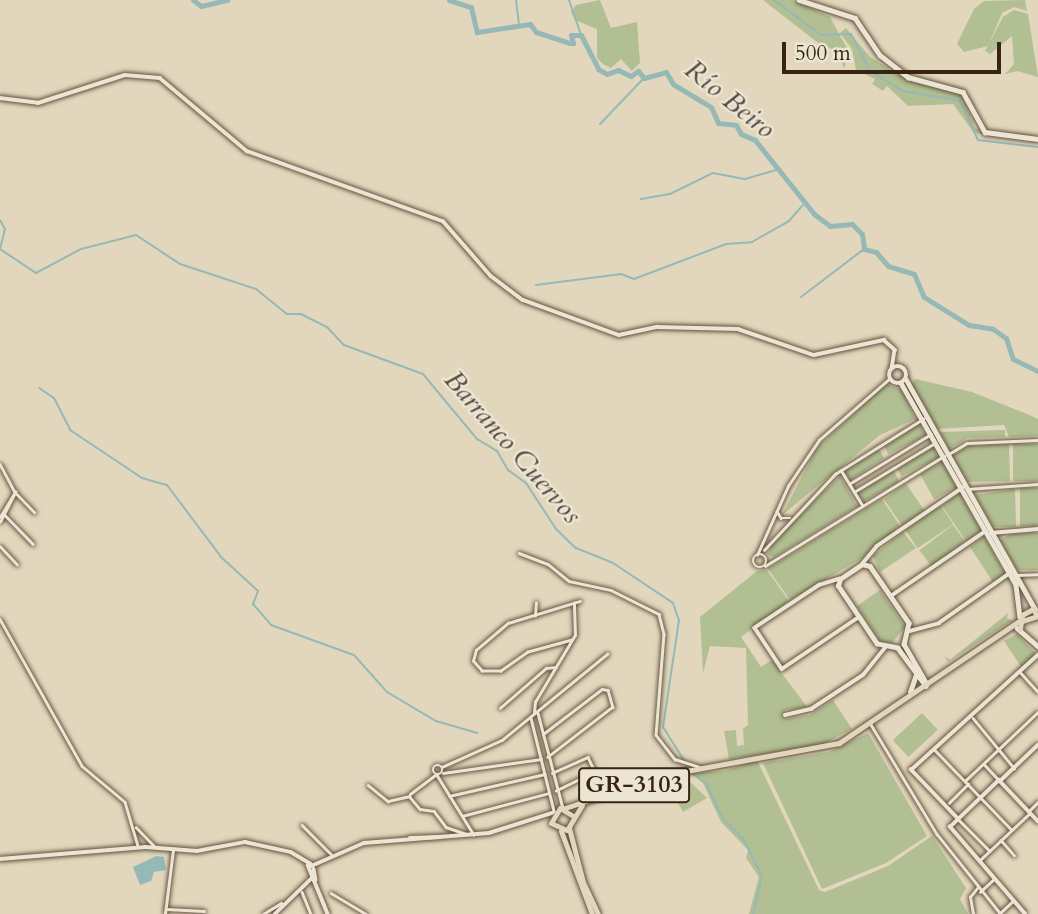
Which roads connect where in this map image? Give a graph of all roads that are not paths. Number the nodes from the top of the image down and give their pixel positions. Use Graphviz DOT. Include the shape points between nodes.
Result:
graph roads {
  1 [pos="799,0"];
  2 [pos="0,98"];
  3 [pos="1038,139"];
  4 [pos="894,355"];
  5 [pos="900,366"];
  6 [pos="892,369"];
  7 [pos="890,378"];
  8 [pos="906,379"];
  9 [pos="901,383"];
  10 [pos="923,419"];
  11 [pos="931,434"];
  12 [pos="1038,440"];
  13 [pos="936,443"];
  14 [pos="945,456"];
  15 [pos="0,465"];
  16 [pos="841,470"];
  17 [pos="849,484"];
  18 [pos="1038,484"];
  19 [pos="964,488"];
  20 [pos="15,492"];
  21 [pos="854,492"];
  22 [pos="863,506"];
  23 [pos="777,510"];
  24 [pos="34,512"];
  25 [pos="4,513"];
  26 [pos="790,517"];
  27 [pos="0,520"];
  28 [pos="1038,529"];
  29 [pos="989,532"];
  30 [pos="765,541"];
  31 [pos="33,544"];
  32 [pos="0,546"];
  33 [pos="519,553"];
  34 [pos="764,554"];
  35 [pos="757,555"];
  36 [pos="870,555"];
  37 [pos="778,559"];
  38 [pos="18,564"];
  39 [pos="862,564"];
  40 [pos="765,566"];
  41 [pos="870,566"];
  42 [pos="1038,574"];
  43 [pos="1011,576"];
  44 [pos="840,579"];
  45 [pos="828,583"];
  46 [pos="838,586"];
  47 [pos="891,596"];
  48 [pos="580,601"];
  49 [pos="536,603"];
  50 [pos="574,603"];
  51 [pos="1037,613"];
  52 [pos="535,616"];
  53 [pos="859,617"];
  54 [pos="0,618"];
  55 [pos="909,623"];
  56 [pos="1019,624"];
  57 [pos="2,627"];
  58 [pos="918,627"];
  59 [pos="910,631"];
  60 [pos="572,640"];
  61 [pos="877,645"];
  62 [pos="1038,646"];
  63 [pos="885,648"];
  64 [pos="902,648"];
  65 [pos="607,654"];
  66 [pos="877,654"];
  67 [pos="1038,655"];
  68 [pos="556,667"];
  69 [pos="923,671"];
  70 [pos="1021,673"];
  71 [pos="916,674"];
  72 [pos="940,676"];
  73 [pos="927,685"];
  74 [pos="1038,692"];
  75 [pos="904,701"];
  76 [pos="500,708"];
  77 [pos="1038,712"];
  78 [pos="535,715"];
  79 [pos="785,715"];
  80 [pos="973,718"];
  81 [pos="870,723"];
  82 [pos="543,734"];
  83 [pos="933,748"];
  84 [pos="1037,748"];
  85 [pos="998,750"];
  86 [pos="548,757"];
  87 [pos="541,759"];
  88 [pos="984,764"];
  89 [pos="442,767"];
  90 [pos="699,767"];
  91 [pos="1014,768"];
  92 [pos="443,773"];
  93 [pos="552,773"];
  94 [pos="545,774"];
  95 [pos="436,775"];
  96 [pos="999,780"];
  97 [pos="967,783"];
  98 [pos="368,785"];
  99 [pos="556,791"];
  100 [pos="549,793"];
  101 [pos="410,794"];
  102 [pos="449,796"];
  103 [pos="981,797"];
  104 [pos="558,800"];
  105 [pos="551,802"];
  106 [pos="1038,802"];
  107 [pos="584,803"];
  108 [pos="949,803"];
  109 [pos="564,808"];
  110 [pos="553,812"];
  111 [pos="1029,812"];
  112 [pos="462,816"];
  113 [pos="573,816"];
  114 [pos="958,819"];
  115 [pos="1038,821"];
  116 [pos="536,822"];
  117 [pos="134,824"];
  118 [pos="302,825"];
  119 [pos="552,826"];
  120 [pos="569,828"];
  121 [pos="1012,830"];
  122 [pos="561,831"];
  123 [pos="474,835"];
  124 [pos="466,836"];
  125 [pos="1001,840"];
  126 [pos="156,847"];
  127 [pos="138,848"];
  128 [pos="173,850"];
  129 [pos="989,851"];
  130 [pos="331,854"];
  131 [pos="1014,855"];
  132 [pos="0,859"];
  133 [pos="979,861"];
  134 [pos="312,867"];
  135 [pos="315,880"];
  136 [pos="993,880"];
  137 [pos="978,887"];
  138 [pos="302,892"];
  139 [pos="331,892"];
  140 [pos="980,892"];
  141 [pos="1013,901"];
  142 [pos="281,903"];
  143 [pos="166,909"];
  144 [pos="204,911"];
  145 [pos="165,914"];
  146 [pos="263,914"];
  147 [pos="275,914"];
  148 [pos="311,914"];
  149 [pos="328,914"];
  150 [pos="366,914"];
  151 [pos="592,914"];
  152 [pos="598,914"];
  153 [pos="973,914"];
  154 [pos="999,914"];
  155 [pos="1025,914"];
  1 -- 3 [label="main road" via="855,18 880,55 908,77 963,92 985,132"];
  2 -- 4 [label="street" via="38,103 125,75 153,76 178,88 223,136 247,152 438,218 513,294 608,333 738,329 807,354 884,340"];
  4 -- 5 [label="street"];
  4 -- 6 [label="street"];
  5 -- 6 [label="main road"];
  5 -- 8 [label="main road"];
  6 -- 7 [label="main road"];
  7 -- 9 [label="main road"];
  7 -- 23 [label="street" via="819,440"];
  8 -- 9 [label="main road"];
  8 -- 14 [label="main road"];
  9 -- 10 [label="main road"];
  10 -- 11 [label="main road"];
  10 -- 16 [label="street"];
  11 -- 13 [label="main road"];
  11 -- 17 [label="street"];
  12 -- 14 [label="street" via="967,443"];
  13 -- 14 [label="main road"];
  13 -- 21 [label="street"];
  14 -- 19 [label="main road"];
  14 -- 22 [label="street"];
  15 -- 20 [label="street"];
  16 -- 17 [label="street"];
  16 -- 26 [label="street"];
  17 -- 21 [label="street"];
  18 -- 19 [label="street"];
  19 -- 29 [label="main road"];
  19 -- 36 [label="street"];
  20 -- 24 [label="street"];
  20 -- 25 [label="street"];
  21 -- 22 [label="street"];
  22 -- 37 [label="street"];
  23 -- 26 [label="street" via="781,518"];
  23 -- 30 [label="street"];
  25 -- 27 [label="street"];
  25 -- 31 [label="street"];
  26 -- 34 [label="street"];
  28 -- 29 [label="street"];
  29 -- 43 [label="main road"];
  29 -- 47 [label="street"];
  30 -- 34 [label="street"];
  30 -- 35 [label="street"];
  32 -- 38 [label="street"];
  33 -- 90 [label="street" via="548,564 569,581 611,590 659,614 664,634 656,730 661,744 680,761"];
  34 -- 35 [label="street"];
  34 -- 37 [label="street"];
  34 -- 40 [label="street"];
  35 -- 40 [label="street" via="754,565"];
  36 -- 39 [label="street"];
  36 -- 41 [label="street"];
  37 -- 40 [label="street"];
  39 -- 41 [label="main road"];
  39 -- 44 [label="main road"];
  41 -- 47 [label="main road"];
  42 -- 43 [label="street"];
  43 -- 51 [label="main road"];
  43 -- 56 [label="main road" via="1020,596"];
  43 -- 58 [label="street" via="939,623"];
  44 -- 45 [label="street"];
  44 -- 46 [label="main road"];
  45 -- 46 [label="street"];
  45 -- 53 [label="street" via="756,630 782,669"];
  46 -- 53 [label="main road"];
  47 -- 55 [label="main road"];
  48 -- 50 [label="street"];
  49 -- 52 [label="street"];
  50 -- 52 [label="street"];
  50 -- 60 [label="street" via="577,624"];
  51 -- 56 [label="main road"];
  52 -- 60 [label="street" via="508,624 476,650 477,668 504,670 528,652"];
  53 -- 61 [label="main road"];
  54 -- 57 [label="street"];
  55 -- 58 [label="street"];
  55 -- 59 [label="main road"];
  56 -- 62 [label="main road"];
  56 -- 72 [label="main road"];
  57 -- 117 [label="street" via="82,766 123,799"];
  58 -- 59 [label="street"];
  59 -- 64 [label="main road"];
  60 -- 68 [label="street"];
  61 -- 63 [label="main road"];
  61 -- 66 [label="street"];
  63 -- 64 [label="main road"];
  63 -- 66 [label="street"];
  64 -- 69 [label="main road"];
  64 -- 71 [label="main road"];
  65 -- 78 [label="street"];
  66 -- 79 [label="street" via="868,671 817,706"];
  67 -- 70 [label="street"];
  68 -- 76 [label="street" via="546,668"];
  68 -- 78 [label="street" via="535,702"];
  69 -- 72 [label="main road"];
  69 -- 73 [label="main road"];
  70 -- 74 [label="street"];
  70 -- 80 [label="street"];
  71 -- 73 [label="main road"];
  71 -- 75 [label="main road" via="916,686"];
  72 -- 73 [label="main road"];
  73 -- 75 [label="main road"];
  75 -- 81 [label="main road"];
  77 -- 85 [label="street"];
  78 -- 82 [label="street"];
  78 -- 87 [label="street"];
  78 -- 89 [label="street" via="502,740"];
  80 -- 83 [label="street" via="969,714"];
  80 -- 85 [label="street"];
  81 -- 90 [label="main road" via="824,748"];
  81 -- 137 [label="street" via="937,834"];
  82 -- 86 [label="street"];
  82 -- 86 [label="street" via="606,689 613,707"];
  83 -- 97 [label="street"];
  83 -- 114 [label="street" via="911,770"];
  84 -- 91 [label="street"];
  85 -- 88 [label="street"];
  85 -- 91 [label="street"];
  86 -- 87 [label="street"];
  86 -- 93 [label="street"];
  87 -- 92 [label="street"];
  87 -- 94 [label="street"];
  88 -- 96 [label="street"];
  88 -- 97 [label="street"];
  89 -- 92 [label="street"];
  89 -- 95 [label="street" via="434,767"];
  90 -- 107 [label="main road, GR-3103"];
  91 -- 96 [label="street"];
  92 -- 95 [label="street"];
  93 -- 99 [label="street"];
  93 -- 99 [label="street" via="590,757 595,774"];
  94 -- 100 [label="street"];
  94 -- 102 [label="street"];
  95 -- 101 [label="street"];
  95 -- 102 [label="street"];
  96 -- 103 [label="street"];
  96 -- 111 [label="street"];
  97 -- 103 [label="street"];
  97 -- 108 [label="street"];
  98 -- 124 [label="street" via="388,801 409,796 419,809 434,811 446,827"];
  99 -- 104 [label="street"];
  100 -- 105 [label="street"];
  100 -- 112 [label="street"];
  102 -- 112 [label="street"];
  103 -- 114 [label="street"];
  103 -- 121 [label="street"];
  104 -- 105 [label="street"];
  104 -- 109 [label="street"];
  105 -- 110 [label="street"];
  106 -- 111 [label="street"];
  107 -- 109 [label="main road, GR-3103"];
  107 -- 113 [label="main road, GR-3103"];
  109 -- 110 [label="main road, GR-3103"];
  109 -- 113 [label="main road, GR-3103"];
  110 -- 116 [label="street, GR-3103"];
  110 -- 119 [label="main road, GR-3103"];
  111 -- 115 [label="street"];
  111 -- 121 [label="street"];
  112 -- 123 [label="street"];
  113 -- 120 [label="main road, GR-3103"];
  114 -- 129 [label="street"];
  114 -- 133 [label="street" via="950,827"];
  116 -- 119 [label="street, GR-3103"];
  116 -- 123 [label="street, GR-3103"];
  117 -- 126 [label="street"];
  117 -- 127 [label="street"];
  118 -- 130 [label="street"];
  119 -- 122 [label="main road, GR-3103"];
  120 -- 122 [label="main road, GR-3103"];
  120 -- 152 [label="main road" via="583,882"];
  121 -- 125 [label="street"];
  122 -- 151 [label="main road"];
  123 -- 124 [label="street, GR-3103"];
  124 -- 130 [label="street, GR-3103" via="405,839"];
  125 -- 129 [label="street"];
  125 -- 131 [label="street"];
  126 -- 127 [label="street"];
  126 -- 128 [label="street"];
  127 -- 132 [label="street"];
  128 -- 134 [label="street" via="197,852 248,842 306,860"];
  128 -- 143 [label="street"];
  129 -- 133 [label="street"];
  130 -- 134 [label="street, GR-3103"];
  133 -- 136 [label="street"];
  134 -- 135 [label="street"];
  135 -- 138 [label="street"];
  135 -- 149 [label="street"];
  136 -- 140 [label="street"];
  136 -- 141 [label="street"];
  137 -- 140 [label="street"];
  137 -- 153 [label="street" via="970,897"];
  138 -- 142 [label="street"];
  138 -- 148 [label="street"];
  139 -- 150 [label="street"];
  140 -- 154 [label="street"];
  141 -- 154 [label="street"];
  141 -- 155 [label="street"];
  142 -- 146 [label="street"];
  142 -- 147 [label="street"];
  143 -- 144 [label="street"];
  143 -- 145 [label="street"];
}
